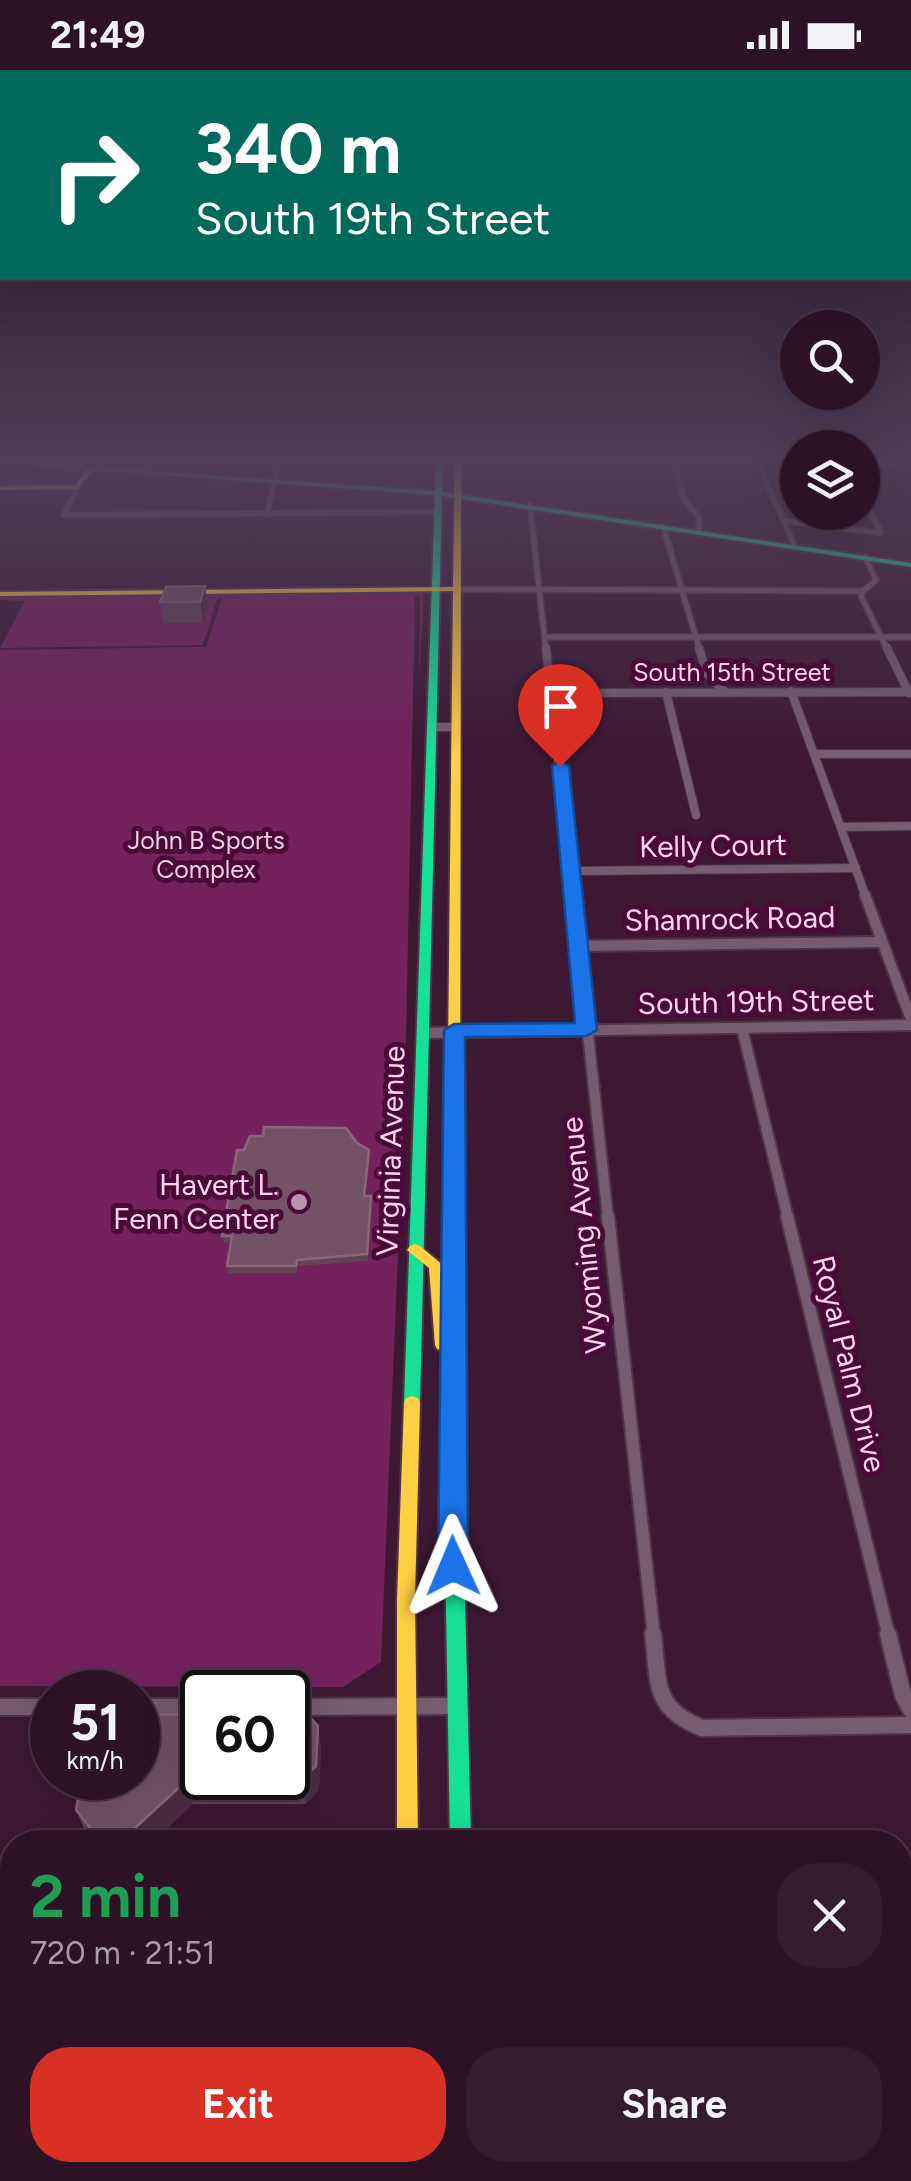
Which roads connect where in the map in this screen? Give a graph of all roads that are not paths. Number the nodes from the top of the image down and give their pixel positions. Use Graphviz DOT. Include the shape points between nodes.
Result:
graph roads {
  1 [pos="437,560"];
  2 [pos="457,560"];
  3 [pos="536,560"];
  4 [pos="673,560"];
  5 [pos="865,560"];
  6 [pos="879,560"];
  7 [pos="911,565"];
  8 [pos="681,588"];
  9 [pos="436,589"];
  10 [pos="456,589"];
  11 [pos="540,589"];
  12 [pos="863,591"];
  13 [pos="0,594"];
  14 [pos="547,637"];
  15 [pos="696,637"];
  16 [pos="880,637"];
  17 [pos="911,637"];
  18 [pos="666,692"];
  19 [pos="725,692"];
  20 [pos="791,692"];
  21 [pos="554,693"];
  22 [pos="910,694"];
  23 [pos="432,726"];
  24 [pos="456,727"];
  25 [pos="814,754"];
  26 [pos="911,754"];
  27 [pos="696,816"];
  28 [pos="911,826"];
  29 [pos="841,827"];
  30 [pos="856,868"];
  31 [pos="572,871"];
  32 [pos="882,942"];
  33 [pos="579,946"];
  34 [pos="911,1022"];
  35 [pos="742,1028"];
  36 [pos="454,1030"];
  37 [pos="586,1030"];
  38 [pos="422,1033"];
  39 [pos="415,1250"];
  40 [pos="452,1434"];
  41 [pos="405,1706"];
  42 [pos="456,1706"];
  43 [pos="0,1707"];
  44 [pos="30,1707"];
  45 [pos="310,1707"];
  46 [pos="911,1710"];
  47 [pos="911,1726"];
  48 [pos="408,1830"];
  49 [pos="461,1830"];
  1 -- 9 [label="main road, Virginia Avenue"];
  2 -- 10 [label="main road, Virginia Avenue"];
  3 -- 11 [label="street, Wyoming Avenue"];
  4 -- 8 [label="street"];
  5 -- 12 [label="street" via="876,580"];
  6 -- 7 [label="main road"];
  8 -- 11 [label="street"];
  8 -- 12 [label="street"];
  8 -- 15 [label="street"];
  9 -- 10 [label="main road"];
  9 -- 13 [label="main road"];
  9 -- 23 [label="main road, Virginia Avenue"];
  10 -- 11 [label="street"];
  10 -- 24 [label="main road, Virginia Avenue"];
  11 -- 14 [label="street, Wyoming Avenue"];
  12 -- 16 [label="street"];
  14 -- 15 [label="street"];
  14 -- 21 [label="street, Wyoming Avenue"];
  15 -- 16 [label="street"];
  15 -- 19 [label="street" via="707,674"];
  16 -- 17 [label="street"];
  16 -- 22 [label="street"];
  18 -- 19 [label="street, South 15th Street"];
  18 -- 21 [label="street, South 15th Street"];
  18 -- 27 [label="street"];
  19 -- 20 [label="street, South 15th Street"];
  20 -- 22 [label="street, South 15th Street"];
  20 -- 25 [label="street"];
  21 -- 31 [label="street, Wyoming Avenue"];
  23 -- 24 [label="street"];
  23 -- 38 [label="main road, Virginia Avenue"];
  24 -- 36 [label="main road, Virginia Avenue"];
  25 -- 26 [label="street"];
  25 -- 29 [label="street"];
  28 -- 29 [label="street"];
  29 -- 30 [label="street"];
  30 -- 31 [label="street, Kelly Court"];
  30 -- 32 [label="street"];
  31 -- 33 [label="street, Wyoming Avenue"];
  32 -- 33 [label="street, Shamrock Road"];
  32 -- 34 [label="street"];
  33 -- 37 [label="street, Wyoming Avenue"];
  34 -- 35 [label="street, South 19th Street"];
  35 -- 37 [label="street, South 19th Street"];
  35 -- 46 [label="street, Royal Palm Drive"];
  36 -- 37 [label="street, South 19th Street"];
  36 -- 38 [label="street, South 19th Street"];
  36 -- 40 [label="main road, Virginia Avenue"];
  37 -- 47 [label="street, Wyoming Avenue" via="660,1696 675,1717 702,1728"];
  38 -- 39 [label="main road, Virginia Avenue"];
  39 -- 40 [label="main road" via="436,1266"];
  39 -- 41 [label="main road, Virginia Avenue"];
  40 -- 42 [label="main road, Virginia Avenue"];
  41 -- 42 [label="street"];
  41 -- 45 [label="street"];
  41 -- 48 [label="main road, Virginia Avenue"];
  42 -- 49 [label="main road, Virginia Avenue"];
  43 -- 44 [label="street"];
}
